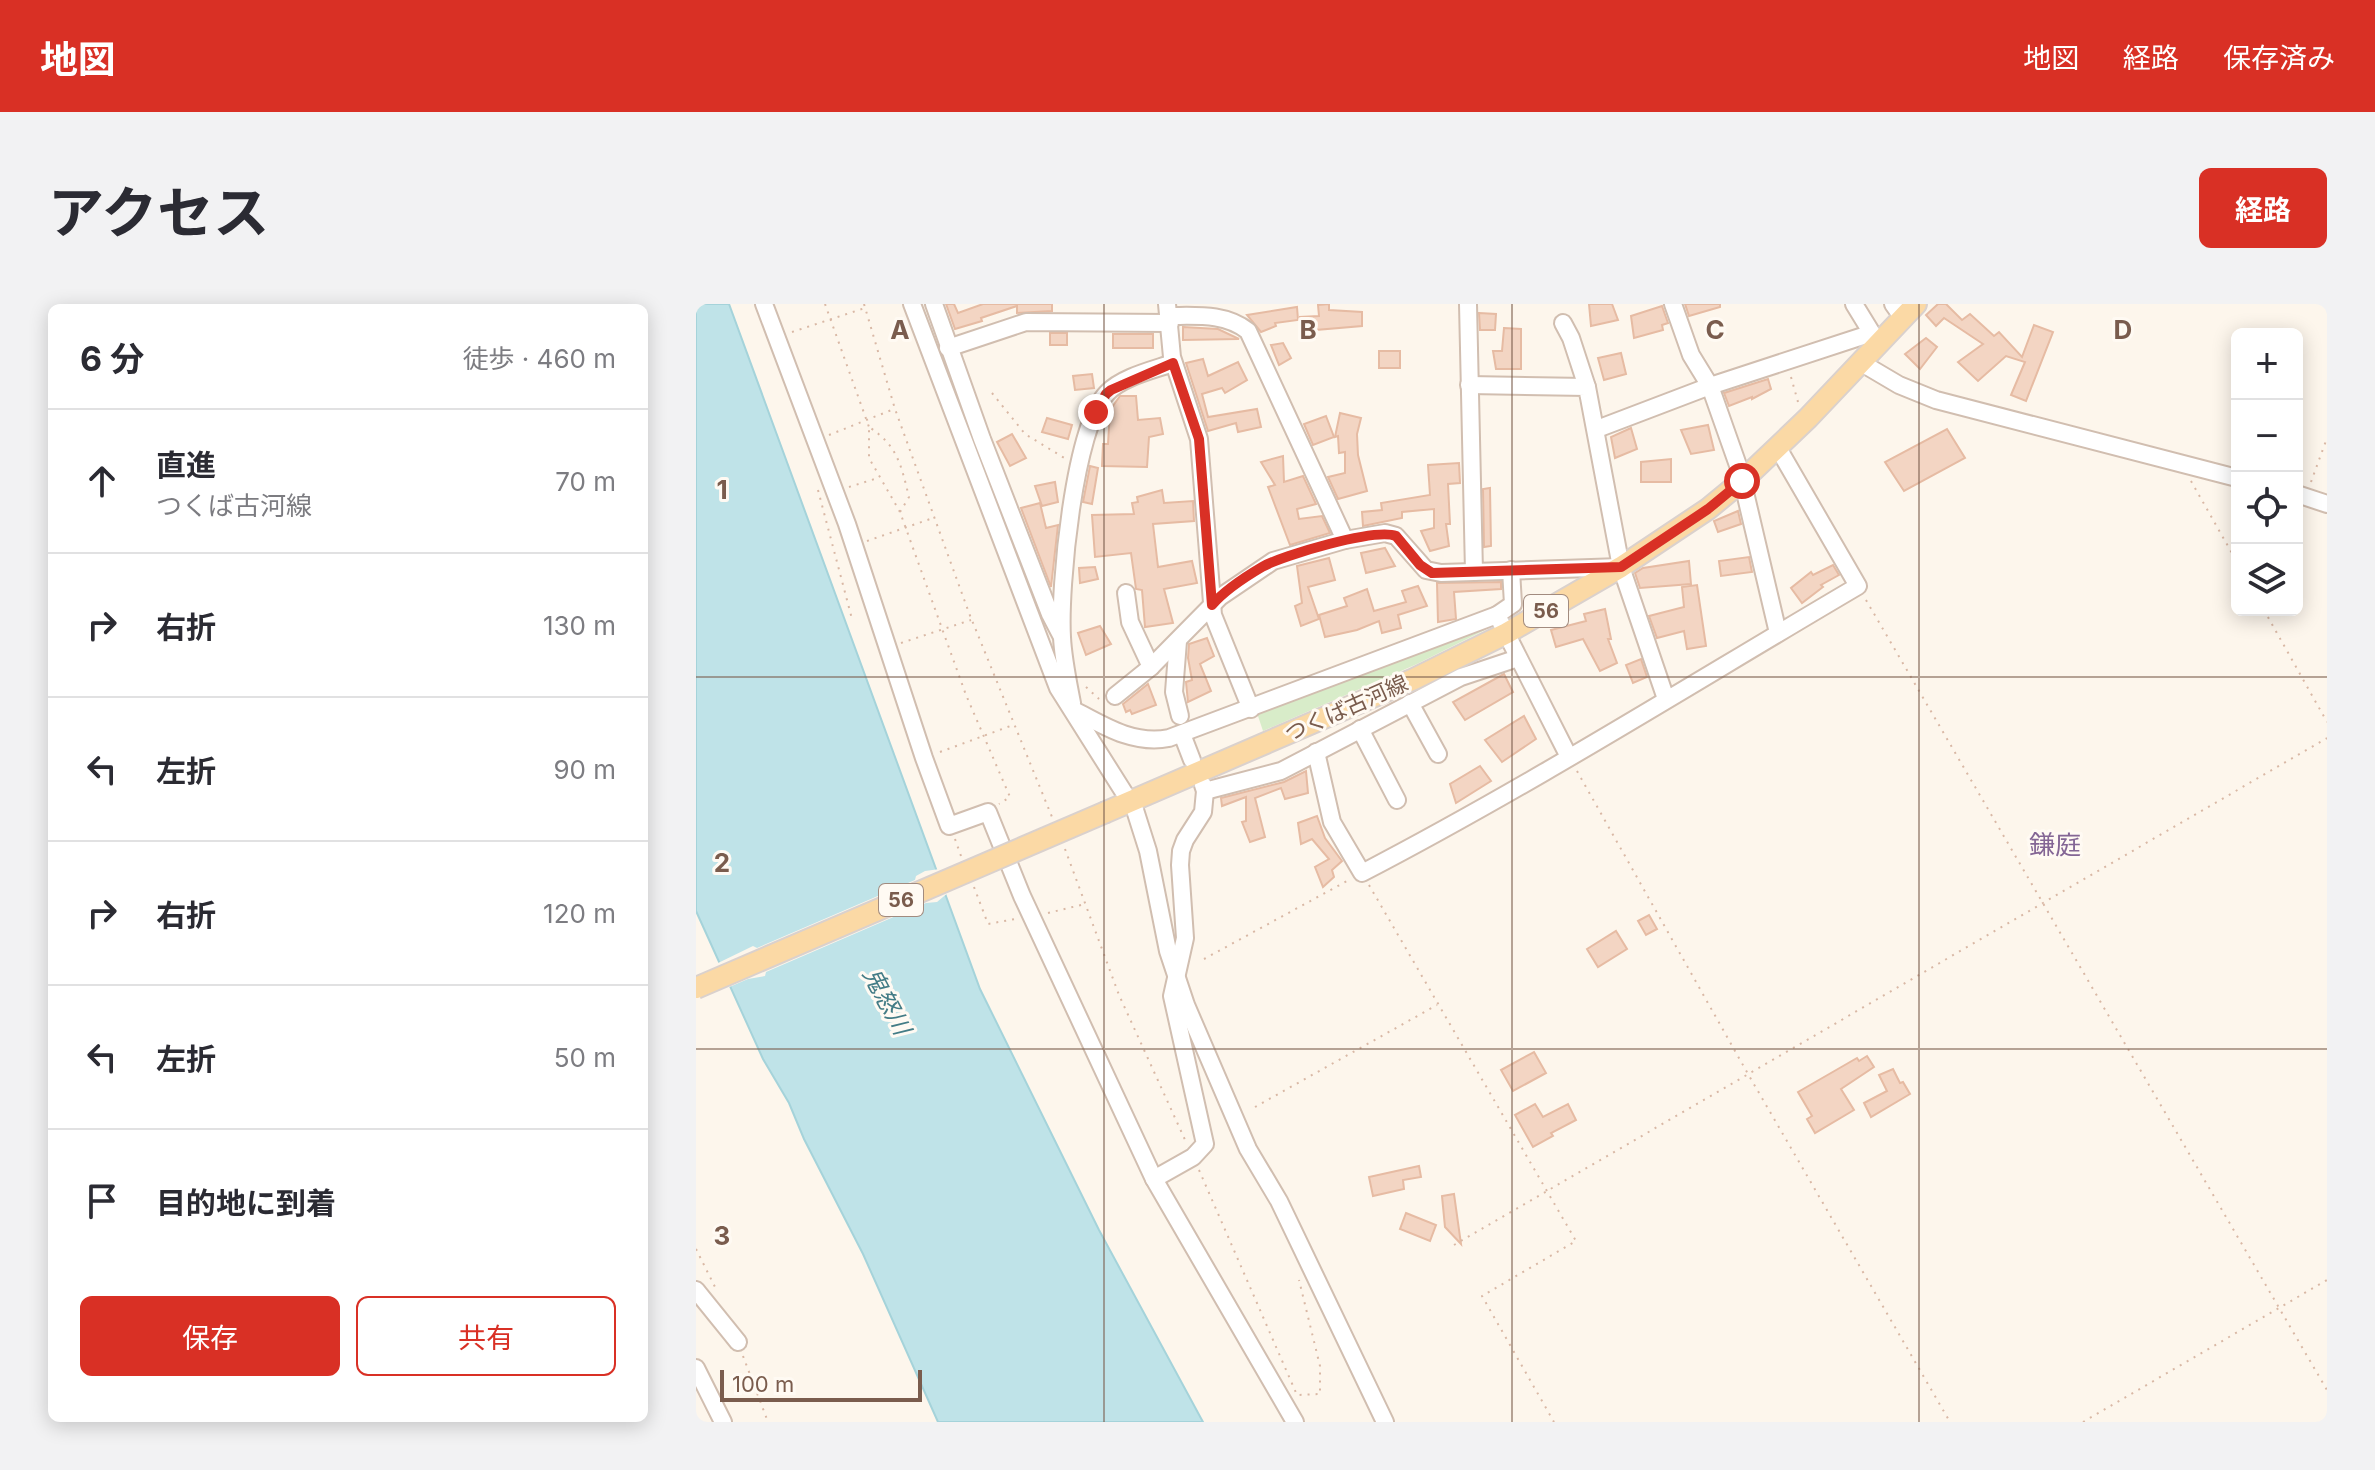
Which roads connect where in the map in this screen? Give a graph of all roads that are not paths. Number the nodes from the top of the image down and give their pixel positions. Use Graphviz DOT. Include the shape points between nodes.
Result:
graph roads {
  1 [pos="764,304"];
  2 [pos="912,304"];
  3 [pos="934,304"];
  4 [pos="1468,304"];
  5 [pos="1673,304"];
  6 [pos="1854,304"];
  7 [pos="1904,309"];
  8 [pos="1169,314"];
  9 [pos="1563,323"];
  10 [pos="1877,338"];
  11 [pos="948,348"];
  12 [pos="1860,362"];
  13 [pos="1173,363"];
  14 [pos="1469,385"];
  15 [pos="1710,386"];
  16 [pos="1587,387"];
  17 [pos="1597,429"];
  18 [pos="1778,448"];
  19 [pos="2231,477"];
  20 [pos="1742,481"];
  21 [pos="2303,496"];
  22 [pos="2327,504"];
  23 [pos="1345,540"];
  24 [pos="1621,567"];
  25 [pos="1511,570"];
  26 [pos="1474,572"];
  27 [pos="1126,593"];
  28 [pos="1212,605"];
  29 [pos="1502,624"];
  30 [pos="1778,633"];
  31 [pos="1062,636"];
  32 [pos="1178,641"];
  33 [pos="1518,658"];
  34 [pos="1151,667"];
  35 [pos="1115,696"];
  36 [pos="1666,699"];
  37 [pos="1410,703"];
  38 [pos="1073,709"];
  39 [pos="1251,709"];
  40 [pos="1180,716"];
  41 [pos="1360,729"];
  42 [pos="1182,734"];
  43 [pos="1316,752"];
  44 [pos="1438,754"];
  45 [pos="1569,757"];
  46 [pos="1192,760"];
  47 [pos="1397,800"];
  48 [pos="1131,801"];
  49 [pos="1176,981"];
  50 [pos="696,988"];
  51 [pos="1154,1179"];
  52 [pos="696,1290"];
  53 [pos="738,1342"];
  54 [pos="696,1368"];
  55 [pos="723,1422"];
  56 [pos="1295,1422"];
  57 [pos="1385,1422"];
  1 -- 51 [label="street" via="949,826 988,812"];
  2 -- 38 [label="street" via="1037,636 1064,700"];
  3 -- 11 [label="street"];
  4 -- 14 [label="street"];
  5 -- 15 [label="street" via="1691,355"];
  6 -- 10 [label="street"];
  7 -- 10 [label="main road, つくば古河線 / 56"];
  8 -- 11 [label="street" via="1026,322"];
  8 -- 13 [label="street"];
  8 -- 23 [label="street" via="1219,317 1248,331"];
  9 -- 16 [label="street"];
  10 -- 12 [label="main road, つくば古河線 / 56"];
  10 -- 15 [label="street"];
  11 -- 31 [label="street"];
  12 -- 18 [label="main road, つくば古河線 / 56"];
  12 -- 19 [label="street" via="1936,400"];
  13 -- 28 [label="street" via="1199,439"];
  13 -- 31 [label="street" via="1106,394 1078,464"];
  14 -- 16 [label="street"];
  14 -- 26 [label="street"];
  15 -- 17 [label="street"];
  15 -- 20 [label="street"];
  16 -- 17 [label="street"];
  17 -- 24 [label="street"];
  18 -- 20 [label="main road, つくば古河線 / 56"];
  18 -- 30 [label="street" via="1858,586"];
  20 -- 24 [label="main road, つくば古河線 / 56"];
  20 -- 30 [label="street"];
  21 -- 22 [label="street"];
  23 -- 26 [label="street" via="1392,534 1426,570"];
  23 -- 28 [label="street" via="1273,561"];
  24 -- 25 [label="street"];
  24 -- 29 [label="main road, つくば古河線 / 56"];
  24 -- 36 [label="street"];
  25 -- 26 [label="street"];
  25 -- 29 [label="street" via="1513,604"];
  27 -- 34 [label="street" via="1130,622"];
  28 -- 32 [label="street"];
  28 -- 39 [label="street"];
  29 -- 33 [label="street"];
  29 -- 39 [label="street"];
  29 -- 48 [label="main road, つくば古河線 / 56" via="1414,679"];
  30 -- 36 [label="street"];
  31 -- 38 [label="street"];
  32 -- 34 [label="street"];
  32 -- 40 [label="street" via="1174,692"];
  33 -- 37 [label="street" via="1461,677"];
  33 -- 45 [label="street"];
  34 -- 35 [label="street"];
  36 -- 45 [label="street"];
  37 -- 41 [label="street"];
  37 -- 44 [label="street"];
  38 -- 42 [label="street" via="1139,740"];
  38 -- 48 [label="street"];
  39 -- 42 [label="street"];
  41 -- 43 [label="street"];
  41 -- 47 [label="street"];
  42 -- 46 [label="street"];
  43 -- 45 [label="street" via="1332,822 1362,873"];
  43 -- 49 [label="street" via="1281,771 1204,788 1203,812 1181,851 1185,938"];
  48 -- 49 [label="street" via="1148,851"];
  48 -- 50 [label="main road, つくば古河線 / 56, bridge"];
  49 -- 51 [label="street" via="1172,996 1205,1144"];
  49 -- 57 [label="street" via="1248,1149 1279,1201"];
  51 -- 56 [label="street"];
  52 -- 53 [label="street"];
  54 -- 55 [label="street"];
}
